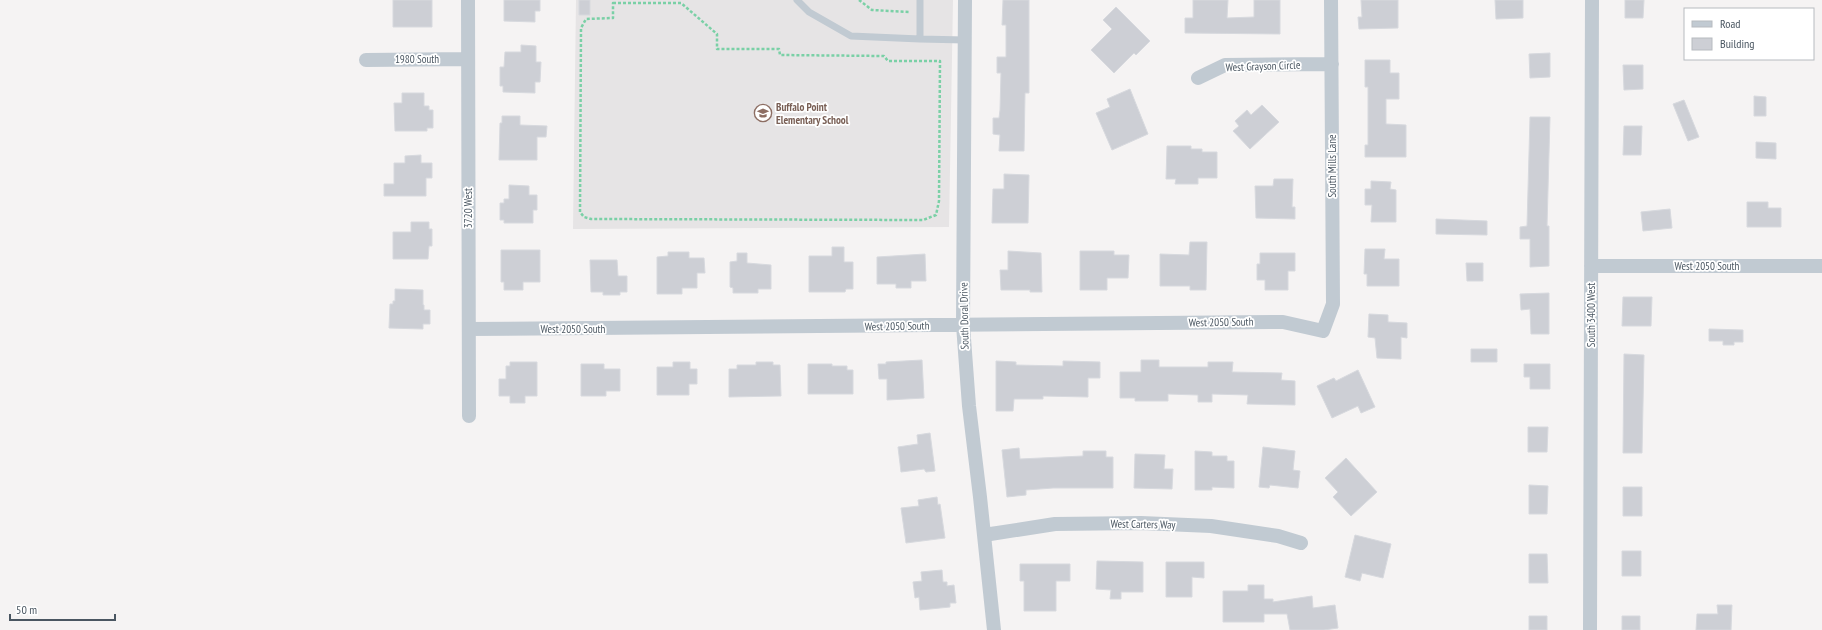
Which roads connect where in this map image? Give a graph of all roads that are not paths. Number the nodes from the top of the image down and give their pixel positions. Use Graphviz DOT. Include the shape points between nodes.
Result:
graph roads {
  1 [pos="468,0"];
  2 [pos="796,0"];
  3 [pos="920,0"];
  4 [pos="965,0"];
  5 [pos="1331,0"];
  6 [pos="1592,0"];
  7 [pos="920,39"];
  8 [pos="965,40"];
  9 [pos="468,59"];
  10 [pos="366,60"];
  11 [pos="1332,64"];
  12 [pos="1198,78"];
  13 [pos="1591,266"];
  14 [pos="1822,266"];
  15 [pos="963,325"];
  16 [pos="469,329"];
  17 [pos="1323,331"];
  18 [pos="469,416"];
  19 [pos="984,535"];
  20 [pos="1301,543"];
  21 [pos="994,630"];
  22 [pos="1590,630"];
  1 -- 9 [label="street, 3720 West"];
  2 -- 7 [label="lane" via="809,12 851,36"];
  3 -- 7 [label="lane"];
  4 -- 8 [label="street, South Doral Drive"];
  5 -- 11 [label="street, South Mills Lane"];
  6 -- 13 [label="street, South 3400 West"];
  7 -- 8 [label="lane"];
  8 -- 15 [label="street, South Doral Drive"];
  9 -- 10 [label="street, 1980 South"];
  9 -- 16 [label="street, 3720 West"];
  11 -- 12 [label="street, West Grayson Circle" via="1225,65"];
  11 -- 17 [label="street, South Mills Lane" via="1333,304"];
  13 -- 14 [label="street, West 2050 South"];
  13 -- 22 [label="street, South 3400 West"];
  15 -- 16 [label="street, West 2050 South"];
  15 -- 17 [label="street, West 2050 South" via="1283,322"];
  15 -- 19 [label="street, South Doral Drive" via="968,406"];
  16 -- 18 [label="street, 3720 West"];
  19 -- 20 [label="street, West Carters Way" via="1055,524 1141,523 1211,526 1278,536"];
  19 -- 21 [label="street, South Doral Drive"];
}
